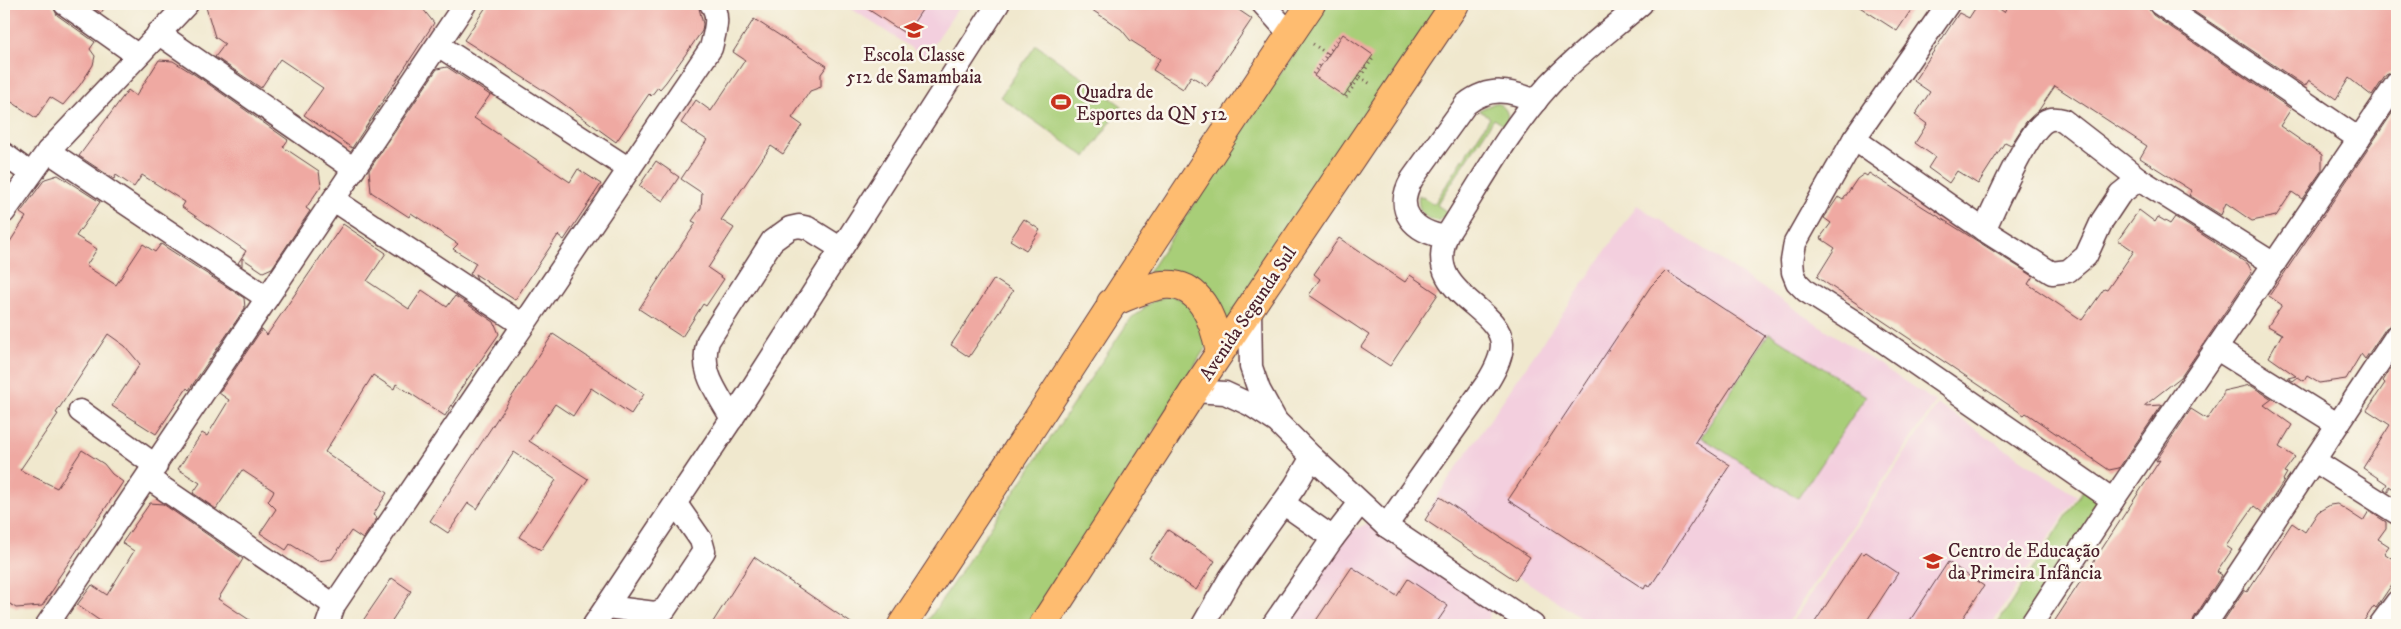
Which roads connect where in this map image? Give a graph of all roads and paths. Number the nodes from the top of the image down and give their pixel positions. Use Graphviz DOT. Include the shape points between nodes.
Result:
graph roads {
  1 [pos="65,4"];
  2 [pos="187,4"];
  3 [pos="465,4"];
  4 [pos="711,4"];
  5 [pos="998,4"];
  6 [pos="1263,4"];
  7 [pos="1311,4"];
  8 [pos="1455,4"];
  9 [pos="1641,4"];
  10 [pos="1948,4"];
  11 [pos="2160,4"];
  12 [pos="158,32"];
  13 [pos="1341,34"];
  14 [pos="1306,37"];
  15 [pos="438,45"];
  16 [pos="137,55"];
  17 [pos="1374,57"];
  18 [pos="1313,74"];
  19 [pos="2397,83"];
  20 [pos="1346,97"];
  21 [pos="1536,101"];
  22 [pos="1854,139"];
  23 [pos="2359,139"];
  24 [pos="48,151"];
  25 [pos="4,154"];
  26 [pos="354,169"];
  27 [pos="628,169"];
  28 [pos="31,174"];
  29 [pos="2139,179"];
  30 [pos="334,200"];
  31 [pos="4,212"];
  32 [pos="1984,230"];
  33 [pos="1446,237"];
  34 [pos="840,248"];
  35 [pos="2274,264"];
  36 [pos="267,298"];
  37 [pos="1111,303"];
  38 [pos="1250,309"];
  39 [pos="522,325"];
  40 [pos="2397,335"];
  41 [pos="2216,349"];
  42 [pos="1220,352"];
  43 [pos="1194,391"];
  44 [pos="80,411"];
  45 [pos="732,419"];
  46 [pos="1277,422"];
  47 [pos="2337,424"];
  48 [pos="1312,457"];
  49 [pos="2315,461"];
  50 [pos="152,472"];
  51 [pos="2113,500"];
  52 [pos="1283,503"];
  53 [pos="1360,503"];
  54 [pos="676,504"];
  55 [pos="2397,513"];
  56 [pos="1386,526"];
  57 [pos="1333,538"];
  58 [pos="2397,602"];
  59 [pos="607,607"];
  60 [pos="330,615"];
  61 [pos="47,625"];
  62 [pos="594,625"];
  63 [pos="902,625"];
  64 [pos="1043,625"];
  65 [pos="1203,625"];
  66 [pos="1273,625"];
  67 [pos="1533,625"];
  68 [pos="2031,625"];
  69 [pos="2205,625"];
  70 [pos="2380,625"];
  1 -- 16 [label="street"];
  2 -- 12 [label="street"];
  3 -- 15 [label="street"];
  4 -- 27 [label="street" via="716,25 711,48"];
  5 -- 34 [label="street"];
  6 -- 14 [label="street"];
  7 -- 14 [label="main road"];
  8 -- 38 [label="main road, Avenida Segunda Sul"];
  9 -- 21 [label="street" via="1563,72"];
  10 -- 22 [label="street"];
  11 -- 23 [label="street"];
  12 -- 16 [label="street"];
  12 -- 26 [label="street"];
  13 -- 18 [label="path"];
  14 -- 37 [label="main road"];
  15 -- 26 [label="street"];
  15 -- 27 [label="street"];
  16 -- 24 [label="street"];
  17 -- 20 [label="path"];
  19 -- 23 [label="street"];
  21 -- 33 [label="street"];
  21 -- 33 [label="street" via="1503,91 1488,92 1474,98 1466,104 1412,179 1403,203 1407,212 1422,230"];
  22 -- 32 [label="street"];
  22 -- 51 [label="street" via="1795,243 1792,261 1797,282"];
  23 -- 35 [label="street"];
  24 -- 28 [label="street"];
  24 -- 36 [label="street"];
  25 -- 28 [label="street"];
  26 -- 30 [label="street"];
  27 -- 39 [label="street"];
  28 -- 31 [label="street"];
  29 -- 32 [label="street" via="2120,194 2102,221 2086,256 2068,271 2052,273"];
  29 -- 32 [label="street" via="2063,120 2052,119 2039,128 2020,155"];
  29 -- 35 [label="street"];
  30 -- 36 [label="street"];
  30 -- 39 [label="street"];
  33 -- 56 [label="street" via="1443,259 1447,276 1453,286 1493,324 1502,346 1487,383"];
  34 -- 45 [label="street"];
  34 -- 45 [label="street" via="808,228 790,228 772,240 754,268 708,341 704,355 706,370"];
  35 -- 41 [label="street"];
  36 -- 50 [label="street"];
  37 -- 42 [label="main road" via="1162,285 1183,287 1194,294 1207,310 1216,329"];
  37 -- 63 [label="main road"];
  38 -- 42 [label="main road, Avenida Segunda Sul"];
  38 -- 46 [label="street" via="1252,367 1259,390"];
  39 -- 60 [label="street"];
  40 -- 47 [label="street"];
  41 -- 47 [label="street"];
  41 -- 51 [label="street"];
  42 -- 43 [label="main road, Avenida Segunda Sul"];
  43 -- 46 [label="street" via="1225,393"];
  43 -- 64 [label="main road, Avenida Segunda Sul"];
  44 -- 50 [label="street"];
  45 -- 54 [label="street"];
  46 -- 48 [label="street"];
  47 -- 49 [label="street"];
  48 -- 52 [label="street"];
  48 -- 53 [label="street"];
  49 -- 55 [label="street"];
  49 -- 69 [label="street"];
  50 -- 60 [label="street"];
  50 -- 61 [label="street"];
  51 -- 68 [label="street"];
  52 -- 57 [label="street"];
  52 -- 65 [label="street" via="1230,578"];
  53 -- 56 [label="street"];
  53 -- 57 [label="street"];
  54 -- 59 [label="street"];
  54 -- 59 [label="street" via="701,540 704,551 670,602 665,609 655,613"];
  56 -- 67 [label="street"];
  57 -- 66 [label="street"];
  58 -- 70 [label="street"];
  59 -- 62 [label="street"];
}
